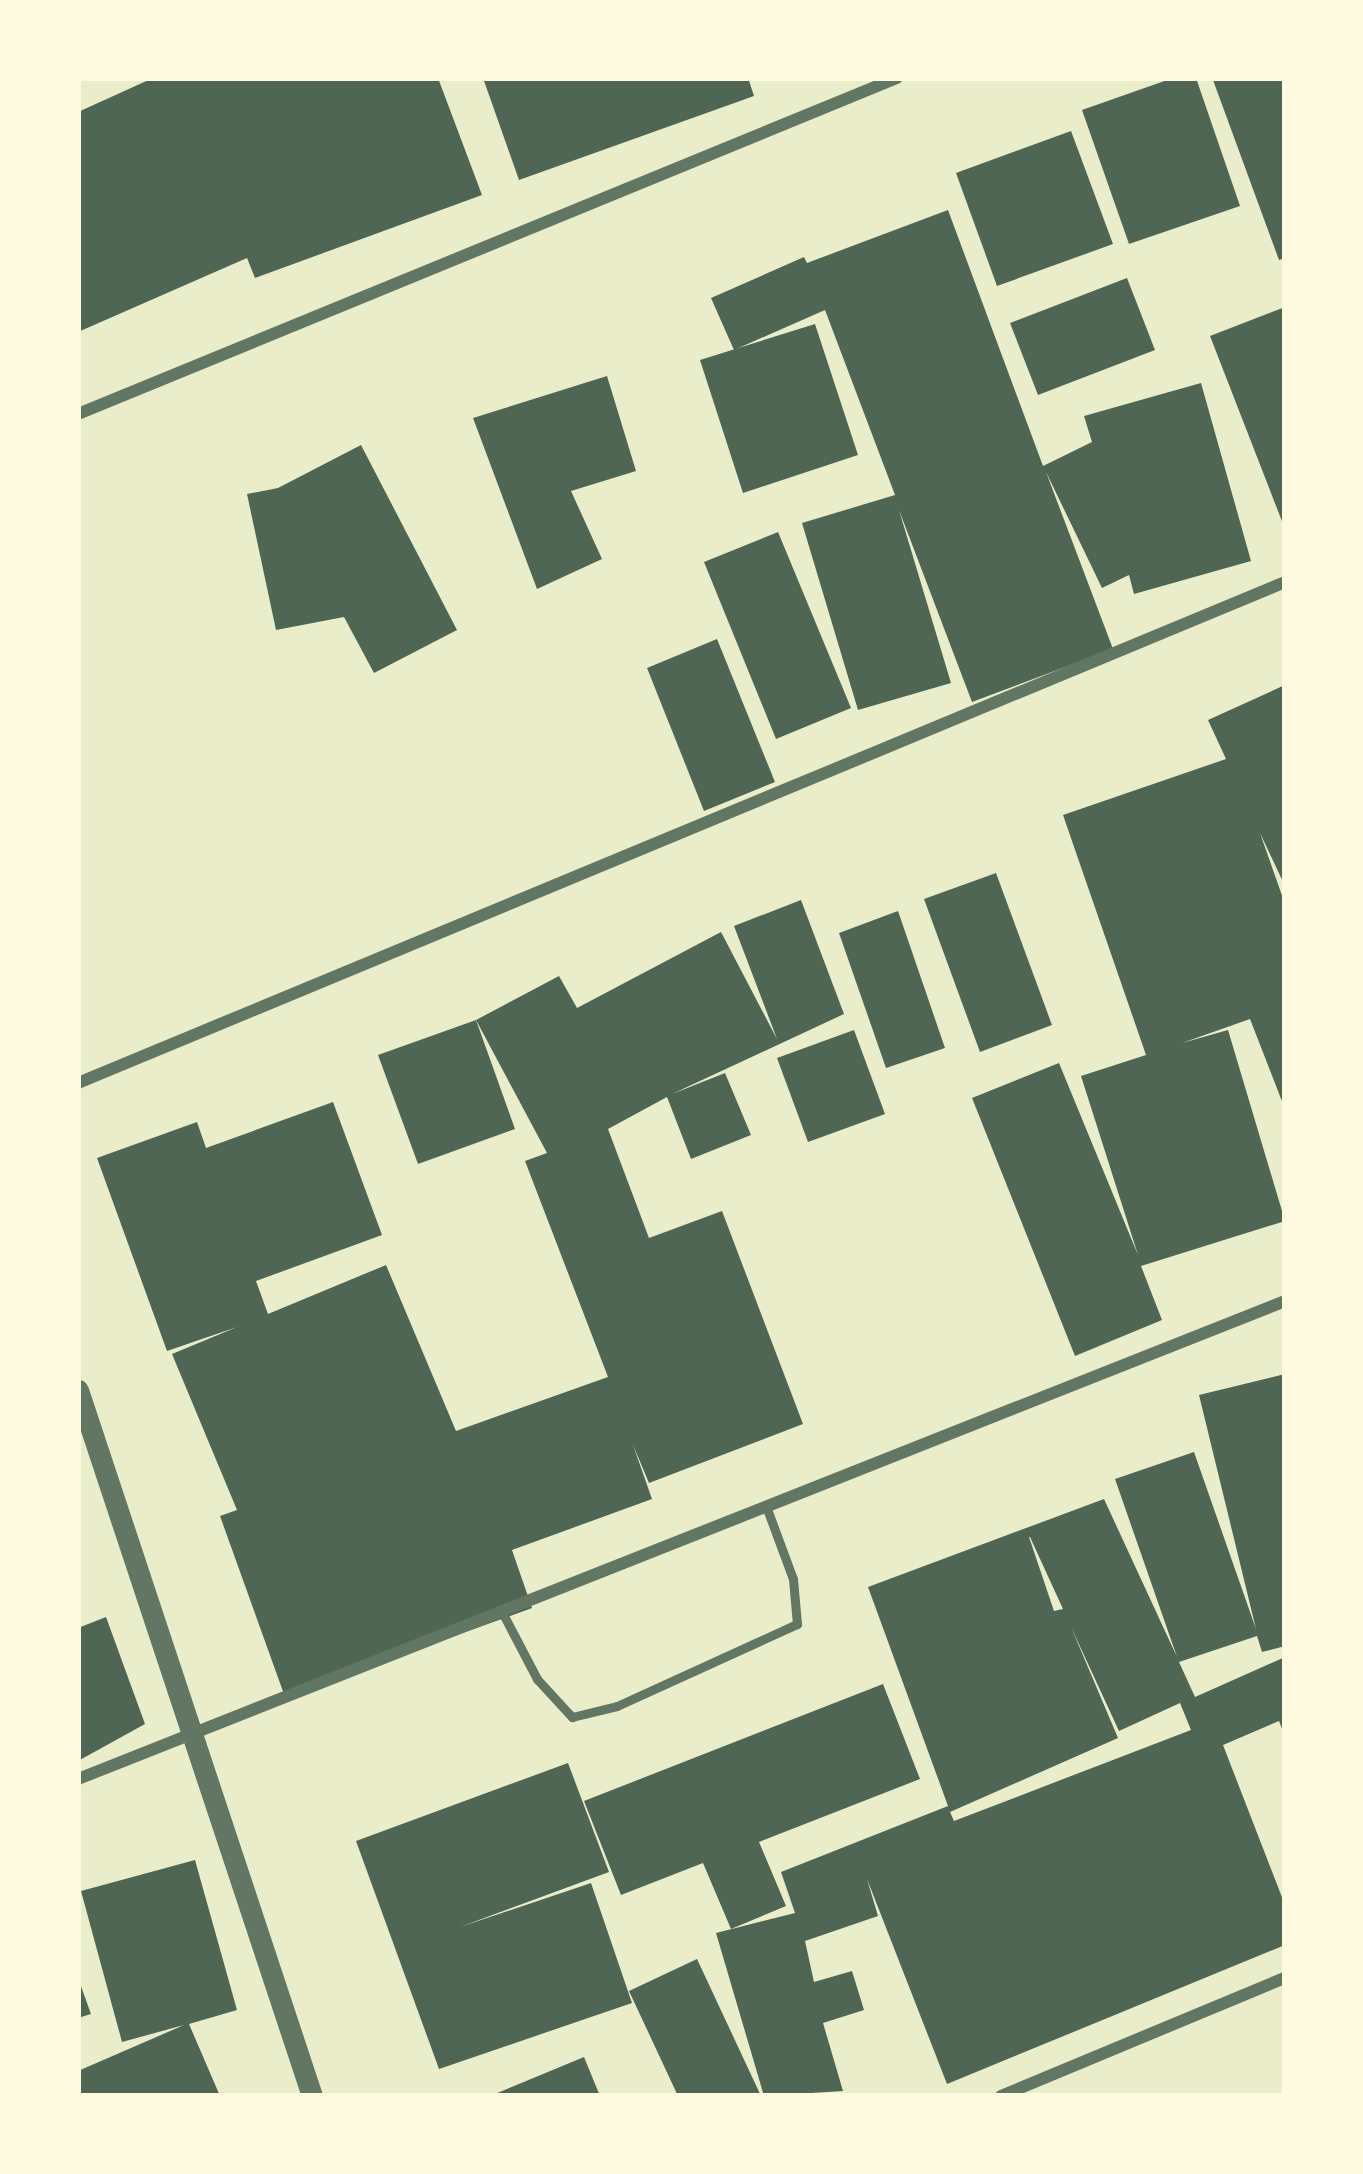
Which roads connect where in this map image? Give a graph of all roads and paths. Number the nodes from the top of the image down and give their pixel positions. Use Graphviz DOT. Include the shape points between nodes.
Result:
graph roads {
  1 [pos="897,78"];
  2 [pos="78,414"];
  3 [pos="1285,582"];
  4 [pos="78,1083"];
  5 [pos="1285,1301"];
  6 [pos="78,1390"];
  7 [pos="766,1506"];
  8 [pos="501,1610"];
  9 [pos="191,1733"];
  10 [pos="78,1779"];
  11 [pos="1285,1978"];
  12 [pos="311,2096"];
  13 [pos="1001,2096"];
  1 -- 2 [label="street"];
  3 -- 4 [label="street"];
  5 -- 7 [label="street"];
  6 -- 9 [label="street"];
  7 -- 8 [label="street"];
  7 -- 8 [label="lane" via="793,1579 797,1624 617,1706 572,1717 537,1679"];
  8 -- 9 [label="street"];
  9 -- 10 [label="street"];
  9 -- 12 [label="street"];
  11 -- 13 [label="street"];
}
